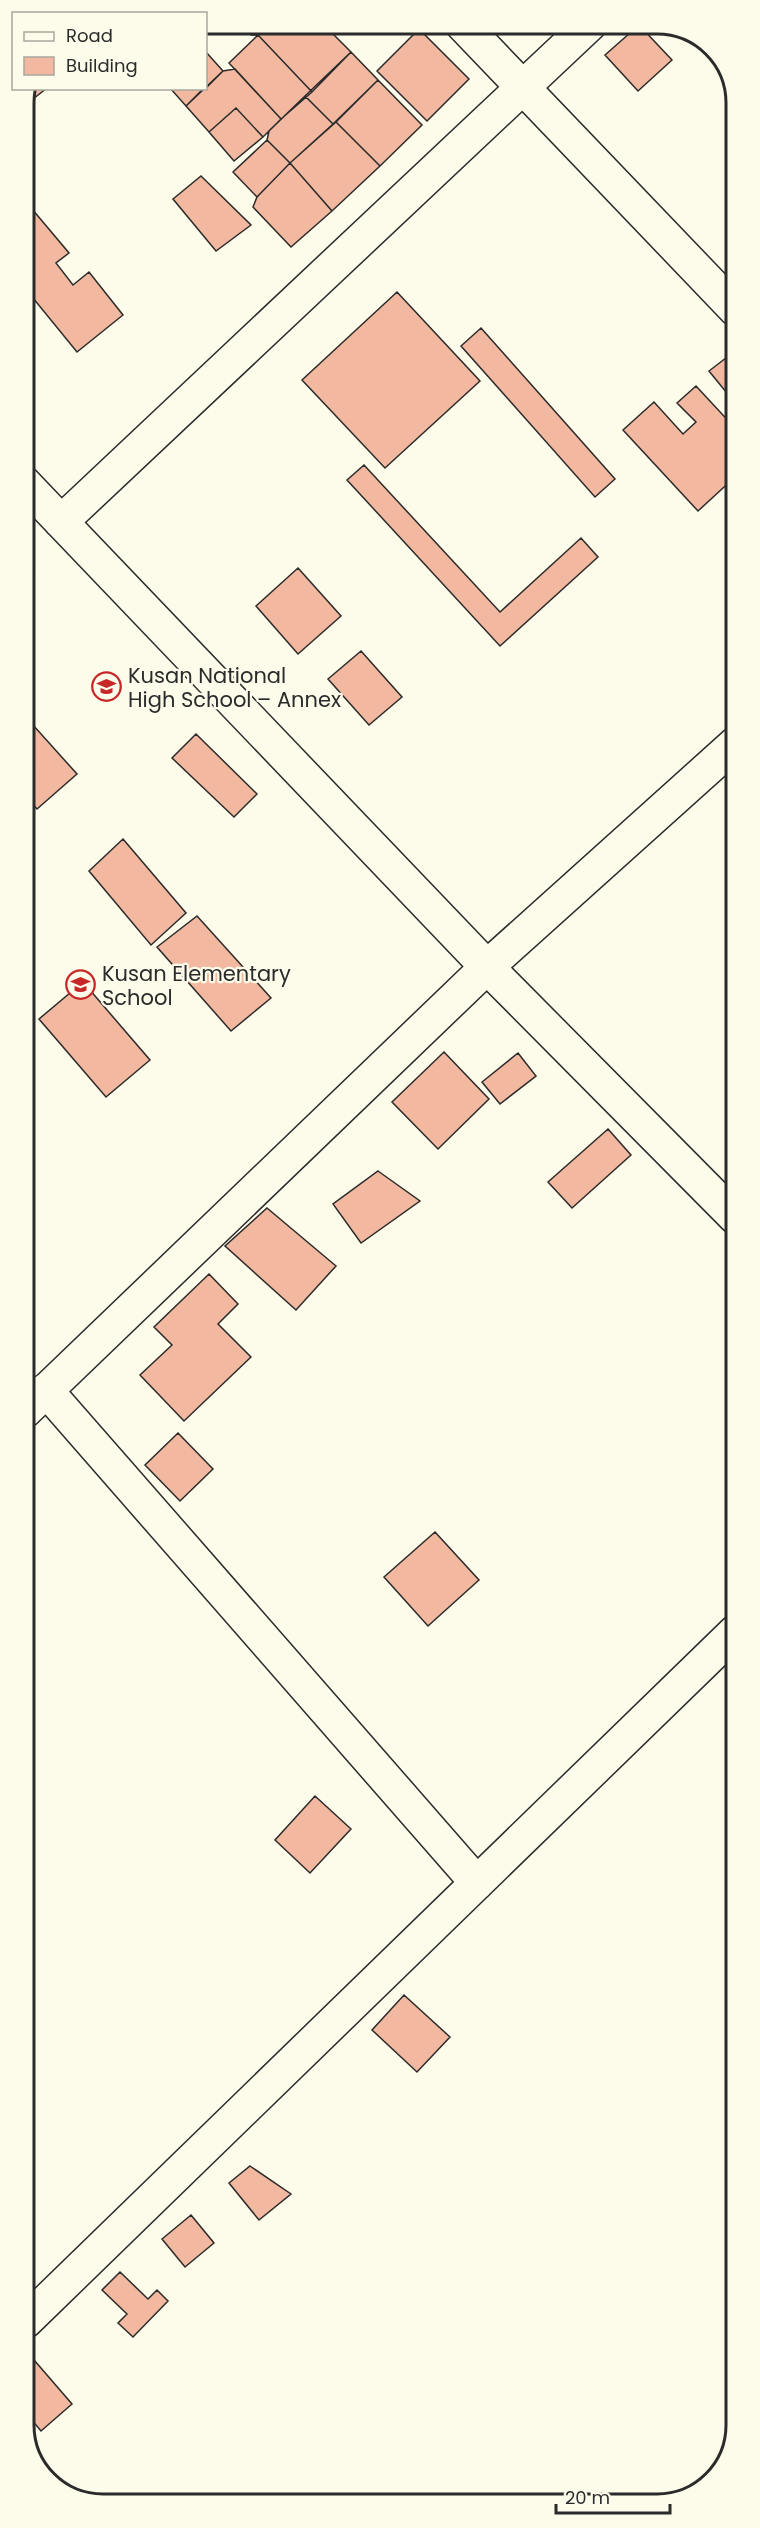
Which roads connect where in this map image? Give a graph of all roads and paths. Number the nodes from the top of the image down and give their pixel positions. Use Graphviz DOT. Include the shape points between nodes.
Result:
graph roads {
  1 [pos="472,35"];
  2 [pos="579,35"];
  3 [pos="523,89"];
  4 [pos="726,300"];
  5 [pos="34,494"];
  6 [pos="61,522"];
  7 [pos="726,752"];
  8 [pos="487,967"];
  9 [pos="726,1208"];
  10 [pos="36,1400"];
  11 [pos="726,1641"];
  12 [pos="477,1883"];
  13 [pos="34,2312"];
  1 -- 3 [label="street"];
  2 -- 3 [label="street"];
  3 -- 4 [label="street"];
  3 -- 6 [label="street"];
  5 -- 6 [label="street"];
  6 -- 8 [label="street"];
  7 -- 8 [label="street"];
  8 -- 9 [label="street"];
  8 -- 10 [label="street"];
  10 -- 12 [label="street"];
  11 -- 12 [label="street"];
  12 -- 13 [label="street"];
}
